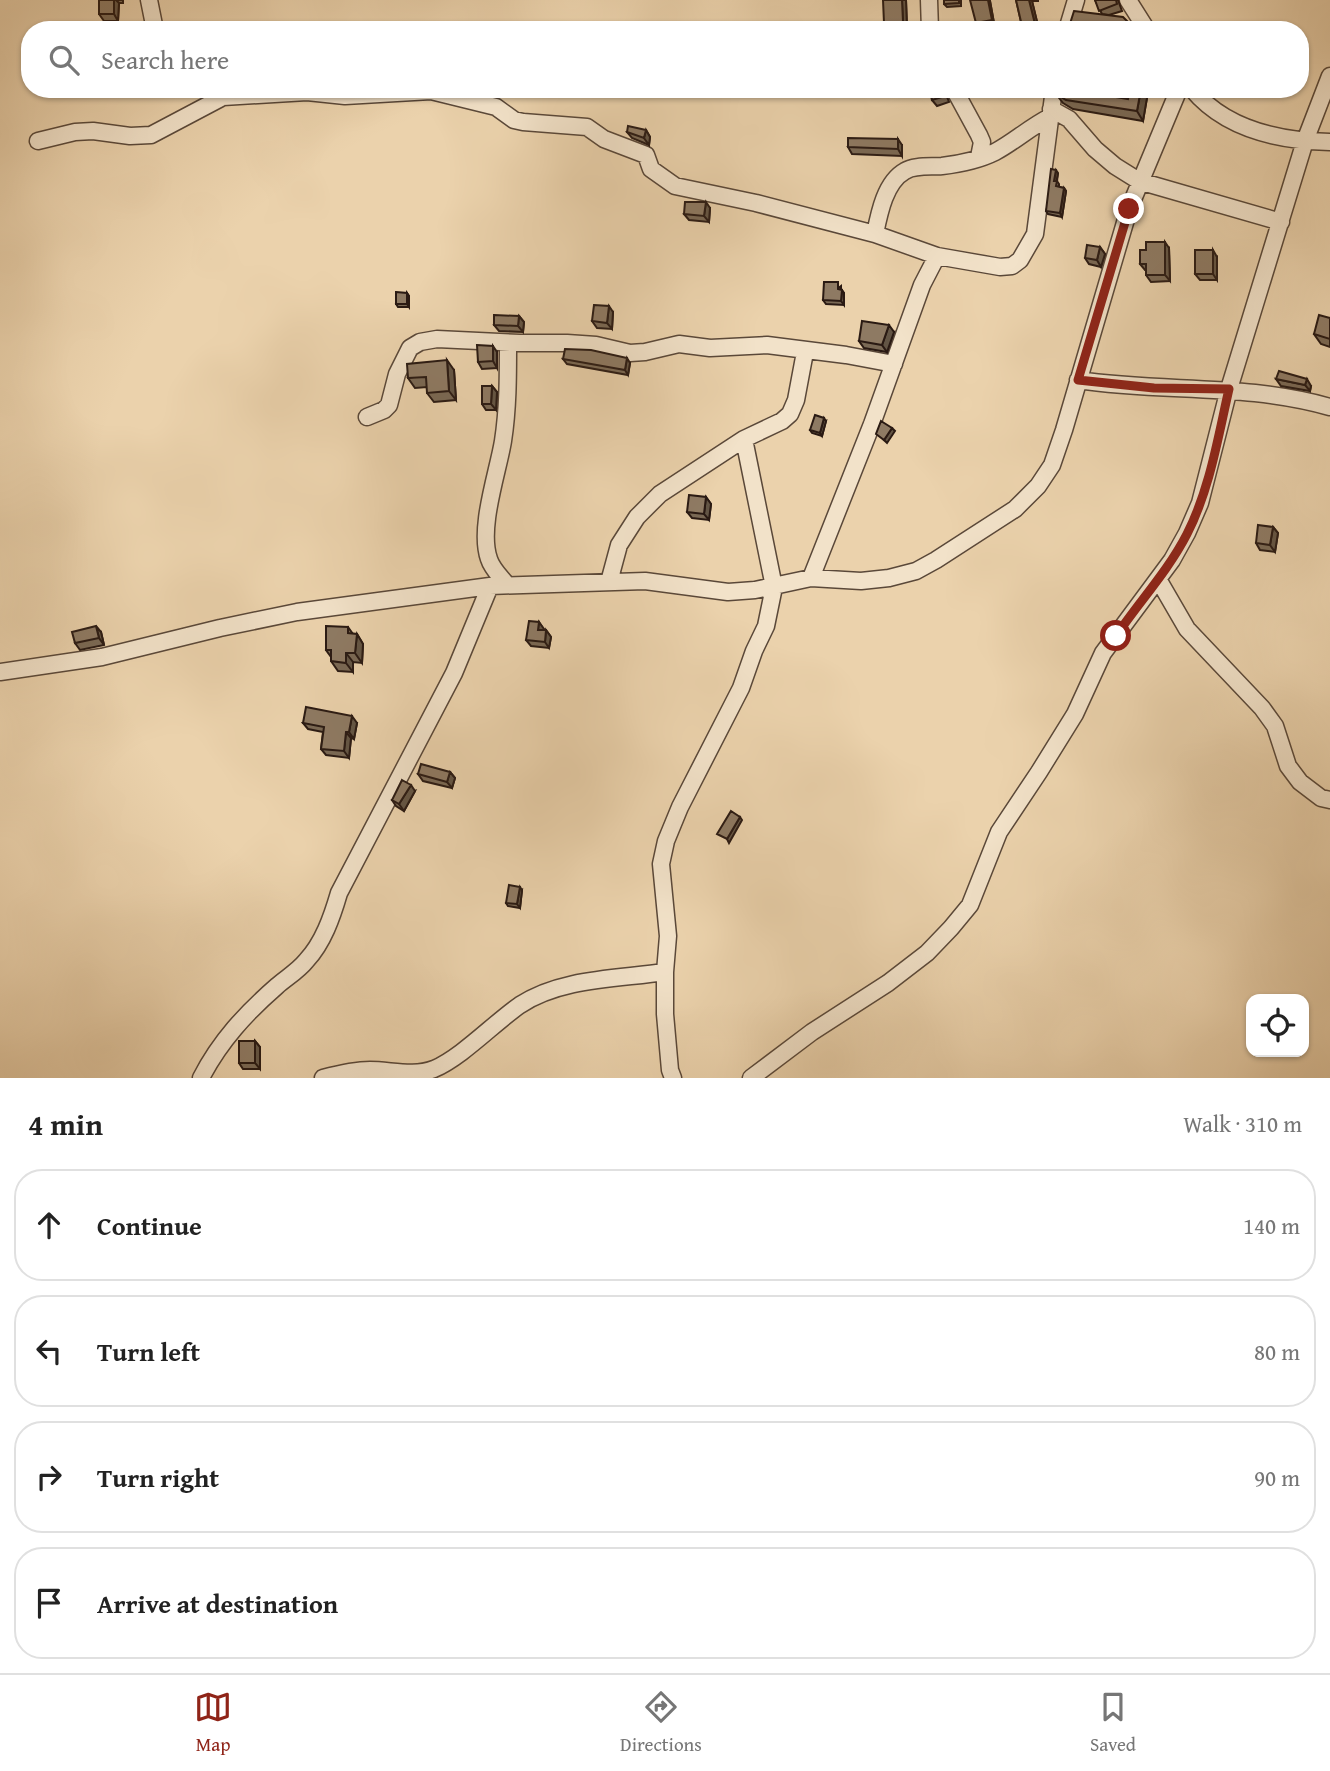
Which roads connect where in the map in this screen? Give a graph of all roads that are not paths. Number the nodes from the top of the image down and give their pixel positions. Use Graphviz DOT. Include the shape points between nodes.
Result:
graph roads {
  1 [pos="149,0"];
  2 [pos="929,0"];
  3 [pos="1076,0"];
  4 [pos="1128,0"];
  5 [pos="153,21"];
  6 [pos="930,21"];
  7 [pos="1070,21"];
  8 [pos="1141,21"];
  9 [pos="1330,76"];
  10 [pos="208,98"];
  11 [pos="221,98"];
  12 [pos="459,98"];
  13 [pos="959,98"];
  14 [pos="1175,98"];
  15 [pos="1199,98"];
  16 [pos="211,102"];
  17 [pos="1050,102"];
  18 [pos="38,141"];
  19 [pos="1305,141"];
  20 [pos="1330,142"];
  21 [pos="979,158"];
  22 [pos="1139,181"];
  23 [pos="1281,222"];
  24 [pos="875,234"];
  25 [pos="937,256"];
  26 [pos="508,343"];
  27 [pos="805,352"];
  28 [pos="894,365"];
  29 [pos="1078,380"];
  30 [pos="1229,389"];
  31 [pos="1330,407"];
  32 [pos="367,417"];
  33 [pos="744,439"];
  34 [pos="811,578"];
  35 [pos="1158,579"];
  36 [pos="609,582"];
  37 [pos="508,585"];
  38 [pos="489,586"];
  39 [pos="774,587"];
  40 [pos="0,672"];
  41 [pos="1330,800"];
  42 [pos="665,972"];
  43 [pos="201,1078"];
  44 [pos="323,1078"];
  45 [pos="673,1078"];
  46 [pos="751,1078"];
  1 -- 5 [label="street"];
  2 -- 6 [label="street"];
  3 -- 7 [label="street"];
  4 -- 8 [label="street"];
  9 -- 19 [label="street"];
  10 -- 16 [label="street"];
  11 -- 16 [label="street"];
  12 -- 24 [label="street" via="496,107 514,120 587,127 604,139 646,155 651,169 675,186"];
  13 -- 21 [label="street" via="982,142"];
  14 -- 22 [label="street"];
  15 -- 19 [label="street" via="1243,127"];
  16 -- 18 [label="street" via="151,135 93,131"];
  17 -- 21 [label="street" via="1033,126"];
  17 -- 22 [label="street" via="1095,149"];
  17 -- 25 [label="street" via="1034,234 1020,260 1000,267"];
  19 -- 20 [label="street"];
  19 -- 23 [label="street"];
  21 -- 24 [label="street" via="906,169 885,198"];
  22 -- 23 [label="street"];
  22 -- 29 [label="street"];
  23 -- 30 [label="street"];
  24 -- 25 [label="street"];
  25 -- 28 [label="street"];
  26 -- 27 [label="street" via="596,345 630,352 679,344 710,348 767,345"];
  26 -- 32 [label="street" via="461,338 420,342 402,362 384,410"];
  26 -- 37 [label="street" via="507,412 487,544 489,559"];
  27 -- 28 [label="street"];
  27 -- 33 [label="street" via="790,414"];
  28 -- 34 [label="street"];
  29 -- 30 [label="street"];
  29 -- 34 [label="street" via="1052,465 1015,509 916,571 861,582"];
  30 -- 31 [label="street"];
  30 -- 35 [label="street" via="1200,503"];
  33 -- 36 [label="street" via="660,494 637,517 619,545"];
  33 -- 39 [label="street"];
  34 -- 39 [label="street"];
  35 -- 41 [label="street" via="1187,629 1269,717 1288,766 1300,782"];
  35 -- 46 [label="street" via="1103,653 1057,745 999,832 970,905 927,953"];
  36 -- 37 [label="street"];
  36 -- 39 [label="street" via="674,583 728,592"];
  37 -- 38 [label="street"];
  38 -- 40 [label="street" via="297,612 102,657"];
  38 -- 43 [label="street" via="454,673 339,893 317,947 228,1034"];
  39 -- 42 [label="street" via="766,626 741,688 666,841 661,864 668,936"];
  42 -- 44 [label="street" via="540,994 425,1071 368,1070"];
  42 -- 45 [label="street"];
}
